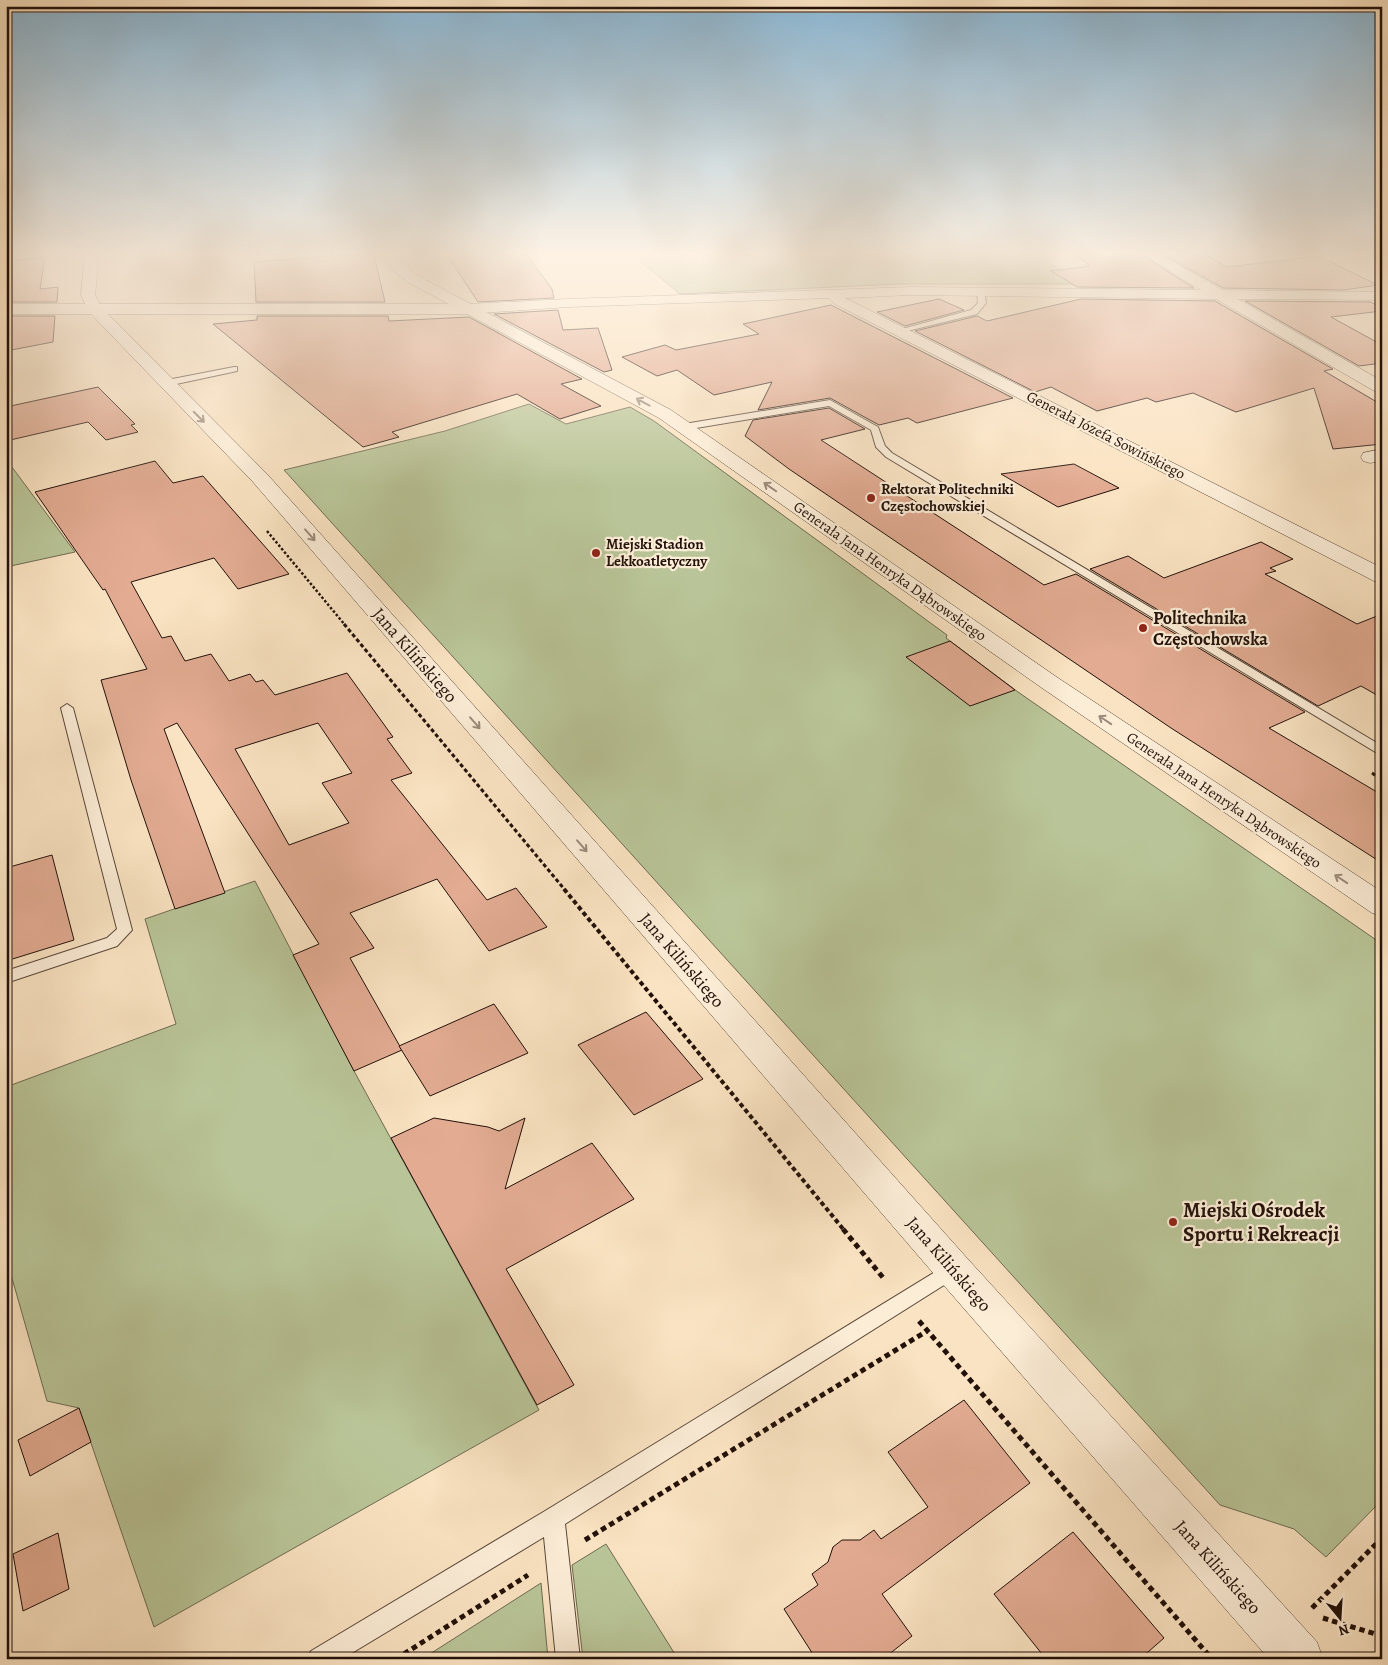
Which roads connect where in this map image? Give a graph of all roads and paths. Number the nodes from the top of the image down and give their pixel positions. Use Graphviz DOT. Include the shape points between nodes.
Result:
graph roads {
  1 [pos="117,333"];
  2 [pos="512,333"];
  3 [pos="902,333"];
  4 [pos="1286,333"];
  5 [pos="234,369"];
  6 [pos="167,383"];
  7 [pos="1382,388"];
  8 [pos="684,427"];
  9 [pos="264,528"];
  10 [pos="1382,576"];
  11 [pos="67,708"];
  12 [pos="1382,752"];
  13 [pos="1382,906"];
  14 [pos="6,977"];
  15 [pos="953,1269"];
  16 [pos="886,1282"];
  17 [pos="917,1319"];
  18 [pos="927,1331"];
  19 [pos="553,1519"];
  20 [pos="1382,1538"];
  21 [pos="557,1557"];
  22 [pos="1382,1636"];
  23 [pos="319,1659"];
  24 [pos="396,1659"];
  25 [pos="568,1659"];
  26 [pos="1212,1659"];
  27 [pos="1300,1659"];
  1 -- 6 [label="street, Jana Kilińskiego"];
  8 -- 2 [label="street, Generała Jana Henryka Dąbrowskiego, one-way"];
  3 -- 10 [label="street, Generała Józefa Sowińskiego"];
  4 -- 7 [label="street"];
  5 -- 6 [label="lane"];
  6 -- 15 [label="street, Jana Kilińskiego, one-way" via="260,478"];
  8 -- 12 [label="lane" via="830,403 875,429 881,447 889,455"];
  13 -- 8 [label="street, Generała Jana Henryka Dąbrowskiego, one-way" via="1050,683"];
  9 -- 16 [label="path"];
  11 -- 14 [label="lane" via="125,930 112,942"];
  15 -- 19 [label="lane"];
  15 -- 27 [label="street, Jana Kilińskiego"];
  17 -- 18 [label="path"];
  18 -- 21 [label="path"];
  18 -- 26 [label="path"];
  19 -- 21 [label="lane"];
  19 -- 23 [label="lane"];
  20 -- 22 [label="path" via="1306,1613"];
  21 -- 24 [label="path"];
  21 -- 25 [label="lane"];
}
